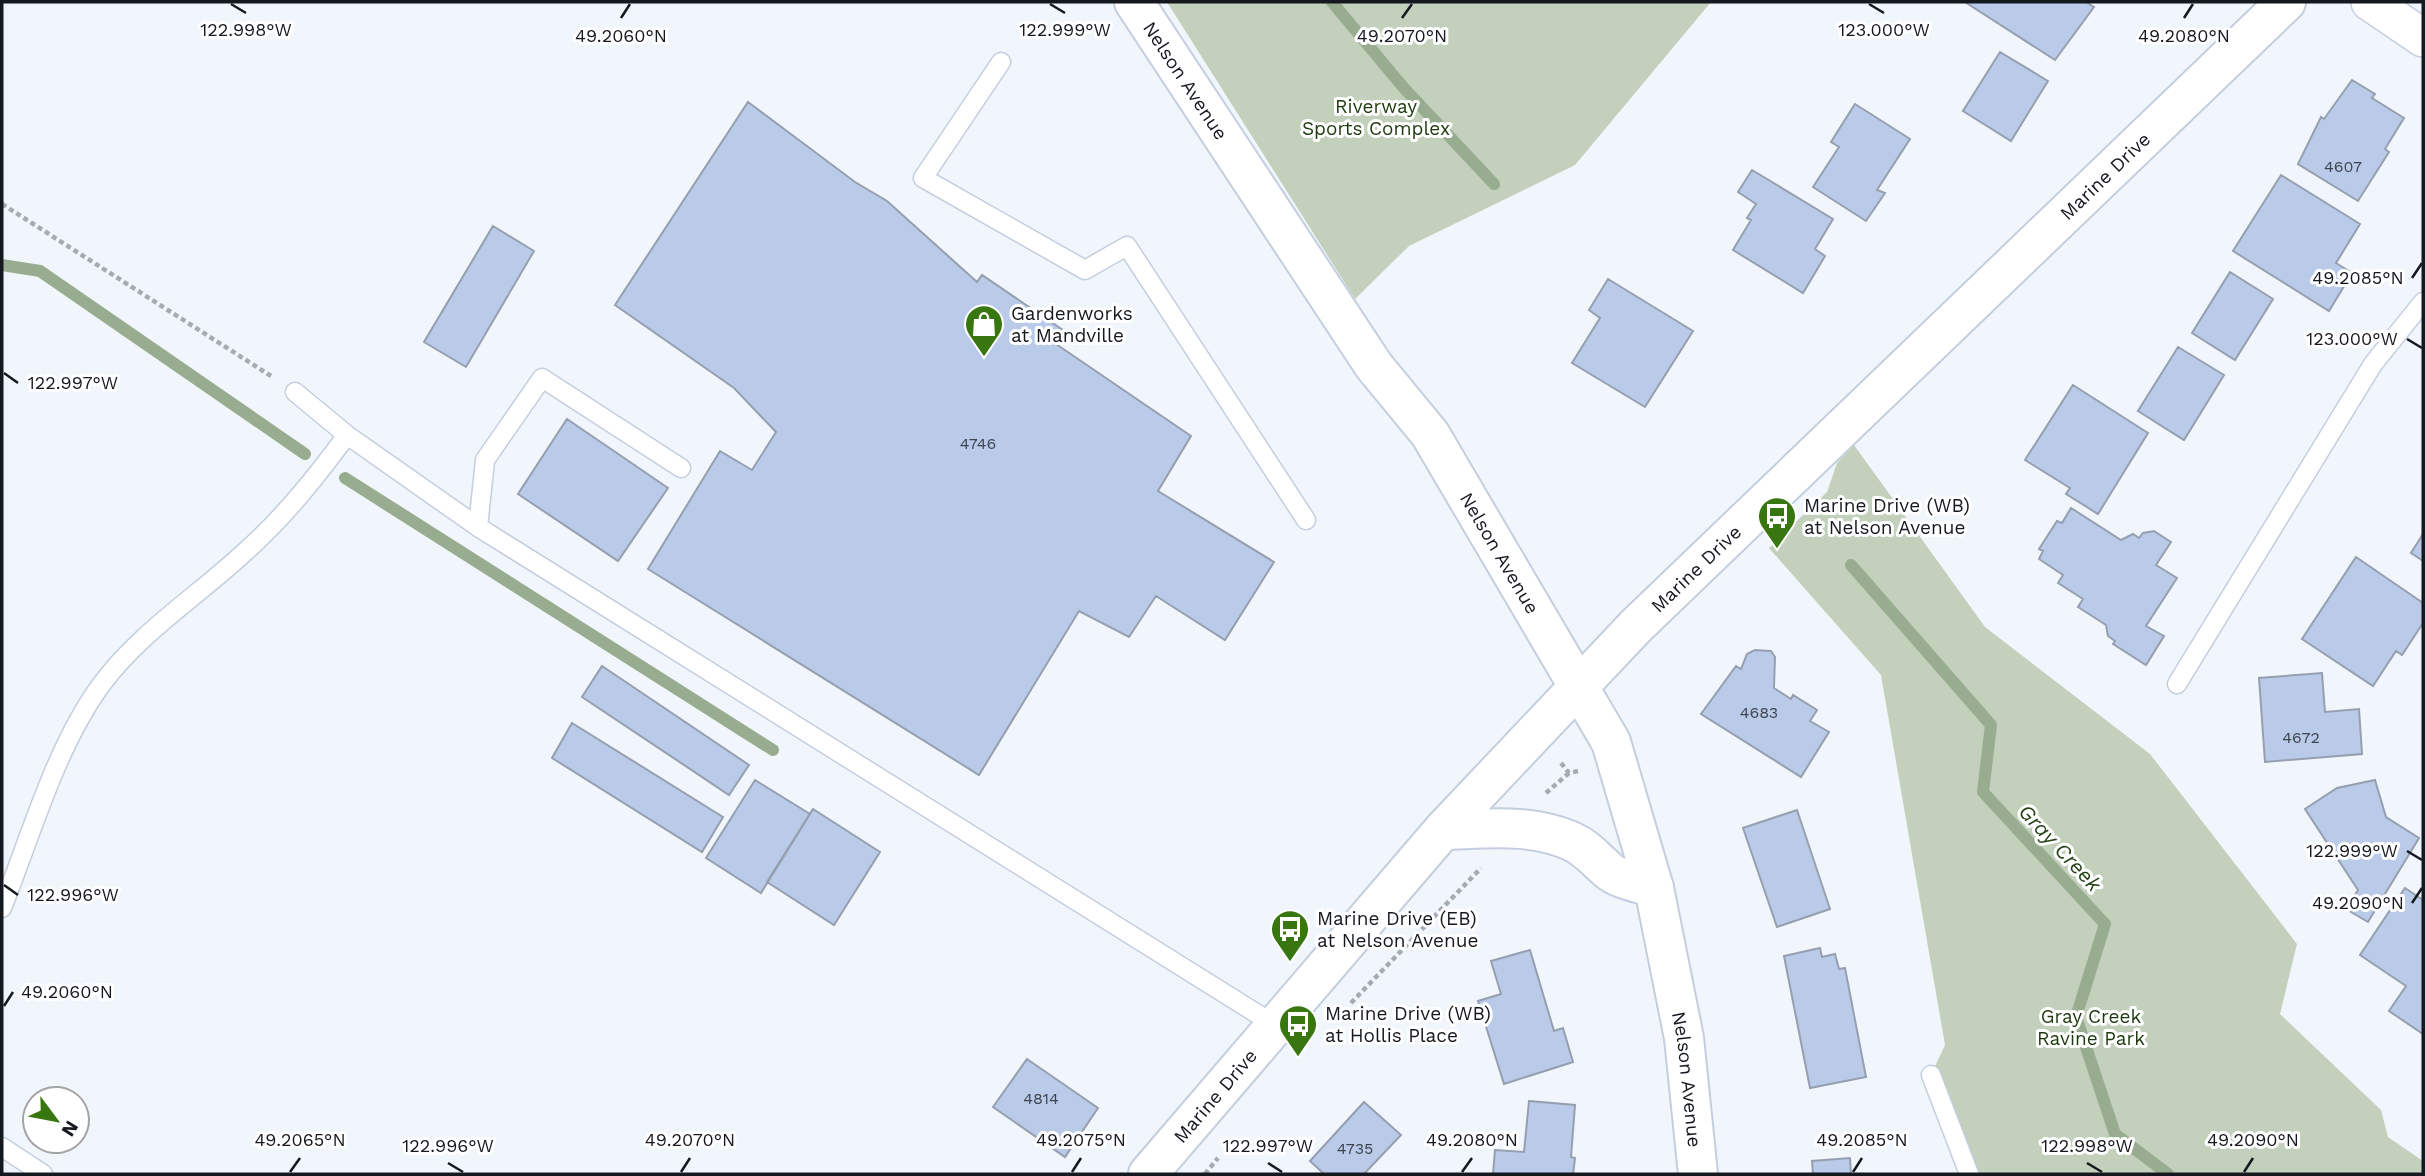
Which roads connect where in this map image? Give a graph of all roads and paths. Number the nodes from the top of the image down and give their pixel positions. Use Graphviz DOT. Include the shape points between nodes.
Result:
graph roads {
  1 [pos="1134,2"];
  2 [pos="2286,2"];
  3 [pos="2370,2"];
  4 [pos="2423,38"];
  5 [pos="1001,62"];
  6 [pos="2,204"];
  7 [pos="2423,302"];
  8 [pos="295,392"];
  9 [pos="347,435"];
  10 [pos="681,468"];
  11 [pos="1306,520"];
  12 [pos="478,527"];
  13 [pos="2177,684"];
  14 [pos="1579,686"];
  15 [pos="1559,760"];
  16 [pos="1586,769"];
  17 [pos="1569,773"];
  18 [pos="1537,801"];
  19 [pos="1443,830"];
  20 [pos="1483,865"];
  21 [pos="1654,888"];
  22 [pos="2,908"];
  23 [pos="1345,1009"];
  24 [pos="1275,1025"];
  25 [pos="1931,1075"];
  26 [pos="2,1147"];
  27 [pos="43,1174"];
  28 [pos="1148,1174"];
  29 [pos="1698,1174"];
  30 [pos="1969,1174"];
  1 -- 14 [label="street, Nelson Avenue" via="1374,366 1430,434"];
  2 -- 14 [label="street, Marine Drive"];
  3 -- 4 [label="street"];
  5 -- 11 [label="lane" via="923,178 1085,270 1127,246"];
  6 -- 8 [label="path"];
  7 -- 13 [label="lane" via="2373,363"];
  8 -- 9 [label="lane"];
  9 -- 12 [label="lane"];
  9 -- 22 [label="lane" via="292,505 247,551 127,655 101,685 71,733"];
  10 -- 12 [label="lane" via="542,378 485,460"];
  12 -- 24 [label="lane"];
  14 -- 19 [label="street, Marine Drive"];
  14 -- 21 [label="street, Nelson Avenue" via="1611,742"];
  15 -- 17 [label="path"];
  16 -- 17 [label="path"];
  17 -- 18 [label="path"];
  19 -- 21 [label="street" via="1542,832 1570,841 1611,872"];
  19 -- 24 [label="street, Marine Drive"];
  20 -- 23 [label="path"];
  21 -- 29 [label="street, Nelson Avenue" via="1684,1038"];
  24 -- 28 [label="street, Marine Drive"];
  25 -- 30 [label="lane"];
  26 -- 27 [label="lane"];
}
